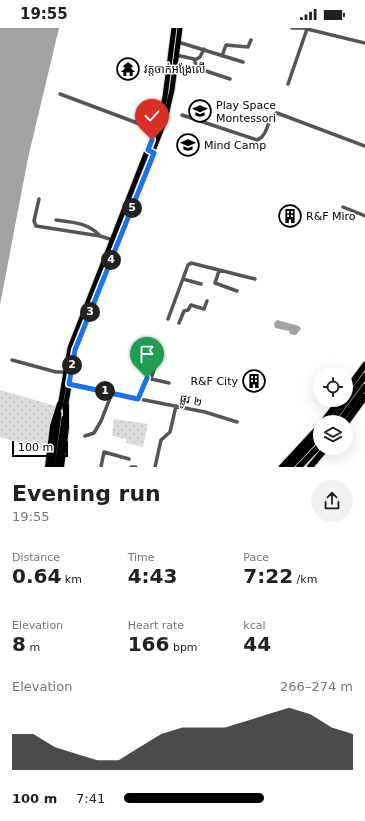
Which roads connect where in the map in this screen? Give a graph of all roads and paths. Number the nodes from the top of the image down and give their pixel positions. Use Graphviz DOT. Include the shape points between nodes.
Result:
graph roads {
  1 [pos="174,28"];
  2 [pos="180,28"];
  3 [pos="292,28"];
  4 [pos="307,29"];
  5 [pos="250,40"];
  6 [pos="178,42"];
  7 [pos="365,43"];
  8 [pos="204,49"];
  9 [pos="173,55"];
  10 [pos="222,56"];
  11 [pos="195,60"];
  12 [pos="243,62"];
  13 [pos="230,79"];
  14 [pos="288,84"];
  15 [pos="60,94"];
  16 [pos="182,115"];
  17 [pos="156,130"];
  18 [pos="365,146"];
  19 [pos="151,152"];
  20 [pos="39,199"];
  21 [pos="343,207"];
  22 [pos="128,211"];
  23 [pos="365,216"];
  24 [pos="56,220"];
  25 [pos="100,236"];
  26 [pos="113,240"];
  27 [pos="219,271"];
  28 [pos="183,279"];
  29 [pos="255,279"];
  30 [pos="201,284"];
  31 [pos="237,291"];
  32 [pos="207,301"];
  33 [pos="168,319"];
  34 [pos="179,323"];
  35 [pos="12,360"];
  36 [pos="157,360"];
  37 [pos="365,365"];
  38 [pos="65,372"];
  39 [pos="365,376"];
  40 [pos="151,379"];
  41 [pos="353,382"];
  42 [pos="169,383"];
  43 [pos="69,384"];
  44 [pos="365,387"];
  45 [pos="112,393"];
  46 [pos="365,398"];
  47 [pos="138,399"];
  48 [pos="63,405"];
  49 [pos="176,406"];
  50 [pos="335,407"];
  51 [pos="328,415"];
  52 [pos="336,415"];
  53 [pos="344,415"];
  54 [pos="352,415"];
  55 [pos="237,422"];
  56 [pos="60,429"];
  57 [pos="313,434"];
  58 [pos="85,436"];
  59 [pos="313,452"];
  60 [pos="313,454"];
  61 [pos="314,455"];
  62 [pos="316,455"];
  63 [pos="129,459"];
  64 [pos="48,467"];
  65 [pos="52,467"];
  66 [pos="57,467"];
  67 [pos="61,467"];
  68 [pos="101,467"];
  69 [pos="104,467"];
  70 [pos="131,467"];
  71 [pos="136,467"];
  72 [pos="155,467"];
  73 [pos="282,467"];
  74 [pos="290,467"];
  75 [pos="299,467"];
  76 [pos="304,467"];
  77 [pos="310,467"];
  1 -- 9 [label="main road"];
  2 -- 6 [label="main road"];
  3 -- 4 [label="street"];
  4 -- 7 [label="street"];
  4 -- 14 [label="street"];
  5 -- 10 [label="street" via="248,47 226,45"];
  6 -- 8 [label="street"];
  6 -- 9 [label="main road"];
  8 -- 10 [label="street"];
  8 -- 11 [label="street"];
  9 -- 11 [label="street"];
  9 -- 17 [label="main road"];
  9 -- 19 [label="main road" via="168,110"];
  10 -- 12 [label="street"];
  11 -- 13 [label="street" via="197,68"];
  15 -- 17 [label="street"];
  16 -- 18 [label="street" via="258,140 264,135 272,116 277,113"];
  17 -- 19 [label="main road"];
  19 -- 22 [label="main road"];
  20 -- 25 [label="street" via="34,221 36,226"];
  21 -- 23 [label="street"];
  22 -- 26 [label="main road"];
  22 -- 43 [label="main road" via="75,350"];
  24 -- 25 [label="street" via="88,226"];
  25 -- 26 [label="street"];
  26 -- 38 [label="main road" via="70,348"];
  27 -- 28 [label="street" via="191,264 188,265"];
  27 -- 29 [label="street"];
  27 -- 31 [label="street" via="215,283"];
  28 -- 30 [label="street"];
  28 -- 33 [label="street"];
  32 -- 34 [label="street" via="204,308 190,305"];
  35 -- 38 [label="street"];
  36 -- 40 [label="street"];
  37 -- 41 [label="highway"];
  38 -- 48 [label="main road"];
  39 -- 52 [label="highway"];
  40 -- 42 [label="street"];
  40 -- 47 [label="street" via="147,378"];
  43 -- 45 [label="street, ផ្លូវ ២"];
  43 -- 48 [label="main road"];
  44 -- 53 [label="highway"];
  45 -- 47 [label="street, ផ្លូវ ២"];
  45 -- 58 [label="street" via="102,421 94,433"];
  46 -- 54 [label="highway"];
  47 -- 49 [label="street, ផ្លូវ ២"];
  48 -- 56 [label="main road"];
  48 -- 64 [label="highway" via="53,426"];
  48 -- 67 [label="highway" via="66,428"];
  49 -- 55 [label="street, ផ្លូវ ២"];
  49 -- 72 [label="street" via="170,432 161,440"];
  50 -- 51 [label="highway"];
  56 -- 65 [label="main road"];
  56 -- 66 [label="main road"];
  57 -- 73 [label="highway"];
  59 -- 74 [label="highway"];
  60 -- 75 [label="highway"];
  61 -- 76 [label="highway"];
  62 -- 77 [label="highway"];
  63 -- 68 [label="street" via="104,452"];
  68 -- 69 [label="street"];
  70 -- 71 [label="street"];
}
